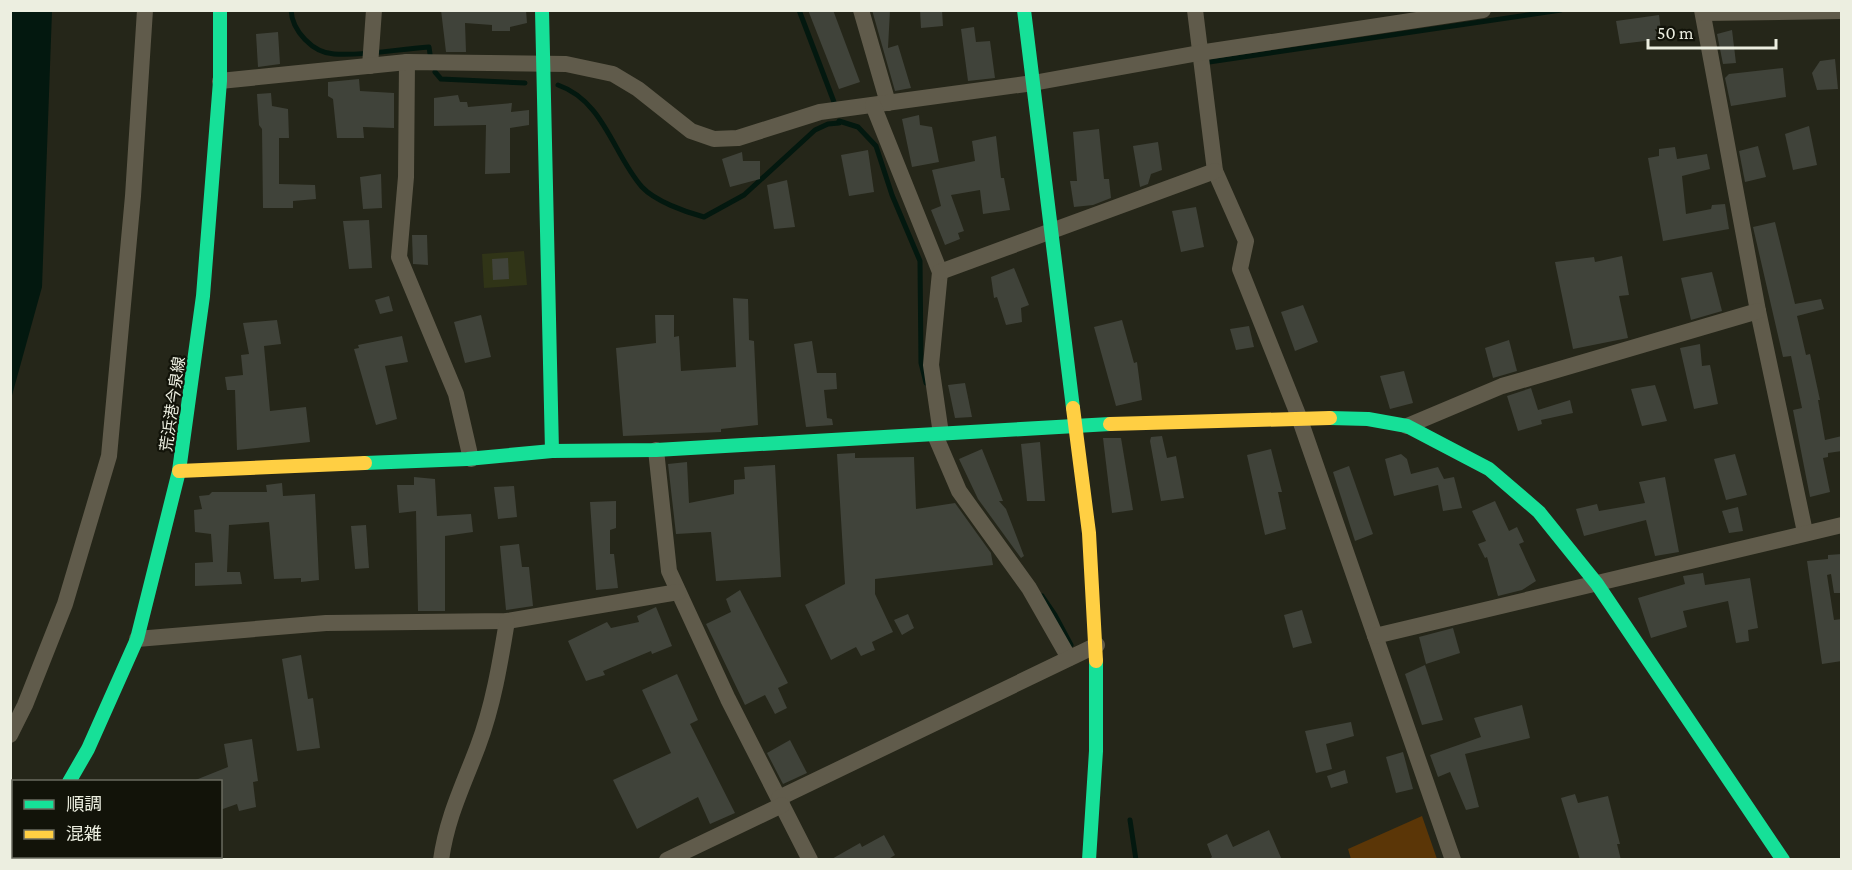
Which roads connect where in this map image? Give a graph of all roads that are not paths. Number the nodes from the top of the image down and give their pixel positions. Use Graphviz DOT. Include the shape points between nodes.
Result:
graph roads {
  1 [pos="145,10"];
  2 [pos="220,10"];
  3 [pos="374,10"];
  4 [pos="542,10"];
  5 [pos="861,10"];
  6 [pos="1024,10"];
  7 [pos="1195,10"];
  8 [pos="1483,10"];
  9 [pos="1842,11"];
  10 [pos="1702,12"];
  11 [pos="1450,13"];
  12 [pos="1199,53"];
  13 [pos="371,57"];
  14 [pos="407,62"];
  15 [pos="544,64"];
  16 [pos="220,81"];
  17 [pos="1033,83"];
  18 [pos="880,104"];
  19 [pos="1215,171"];
  20 [pos="1052,231"];
  21 [pos="940,272"];
  22 [pos="1758,311"];
  23 [pos="1299,417"];
  24 [pos="1075,425"];
  25 [pos="1407,426"];
  26 [pos="938,434"];
  27 [pos="656,450"];
  28 [pos="552,451"];
  29 [pos="471,459"];
  30 [pos="179,471"];
  31 [pos="1842,525"];
  32 [pos="1805,532"];
  33 [pos="1597,584"];
  34 [pos="678,592"];
  35 [pos="507,621"];
  36 [pos="1375,636"];
  37 [pos="137,639"];
  38 [pos="1097,645"];
  39 [pos="1066,652"];
  40 [pos="10,735"];
  41 [pos="70,780"];
  42 [pos="780,801"];
  43 [pos="441,860"];
  44 [pos="667,860"];
  45 [pos="810,860"];
  46 [pos="1089,860"];
  47 [pos="1453,860"];
  48 [pos="1783,860"];
  1 -- 40 [label="street" via="133,196 109,456 65,604"];
  2 -- 16 [label="street, 荒浜港今泉線"];
  3 -- 13 [label="street"];
  4 -- 15 [label="street"];
  5 -- 18 [label="street"];
  6 -- 17 [label="street"];
  7 -- 12 [label="street"];
  8 -- 11 [label="street"];
  9 -- 10 [label="street"];
  10 -- 22 [label="street"];
  11 -- 12 [label="street"];
  12 -- 17 [label="street"];
  12 -- 19 [label="street"];
  13 -- 14 [label="street"];
  13 -- 16 [label="street"];
  14 -- 15 [label="street"];
  14 -- 29 [label="street" via="406,177 399,256 456,394"];
  15 -- 18 [label="street" via="587,67 613,74 691,131 714,139 738,138 820,112"];
  15 -- 28 [label="street"];
  16 -- 30 [label="street, 荒浜港今泉線" via="203,296"];
  17 -- 18 [label="street"];
  17 -- 20 [label="street"];
  18 -- 21 [label="street"];
  19 -- 20 [label="street"];
  19 -- 23 [label="street" via="1245,241 1240,269"];
  20 -- 21 [label="street"];
  20 -- 24 [label="street"];
  21 -- 26 [label="street" via="931,365"];
  22 -- 25 [label="street" via="1503,386"];
  22 -- 32 [label="street"];
  23 -- 24 [label="street"];
  23 -- 25 [label="street" via="1368,419"];
  23 -- 36 [label="street"];
  24 -- 26 [label="street"];
  24 -- 38 [label="street" via="1085,486"];
  25 -- 33 [label="street" via="1489,469 1539,512"];
  26 -- 27 [label="street"];
  26 -- 39 [label="street" via="959,491 1029,588"];
  27 -- 28 [label="street"];
  27 -- 34 [label="street" via="669,571"];
  28 -- 29 [label="street"];
  29 -- 30 [label="street"];
  30 -- 37 [label="street, 荒浜港今泉線"];
  31 -- 32 [label="street"];
  32 -- 33 [label="street"];
  33 -- 36 [label="street"];
  33 -- 48 [label="street"];
  34 -- 35 [label="street"];
  34 -- 42 [label="street"];
  35 -- 37 [label="street" via="326,623"];
  35 -- 43 [label="street" via="498,679 478,745 446,826"];
  36 -- 47 [label="street"];
  37 -- 41 [label="street, 荒浜港今泉線"];
  38 -- 39 [label="street"];
  38 -- 46 [label="street"];
  39 -- 42 [label="street"];
  42 -- 44 [label="street"];
  42 -- 45 [label="street"];
}
